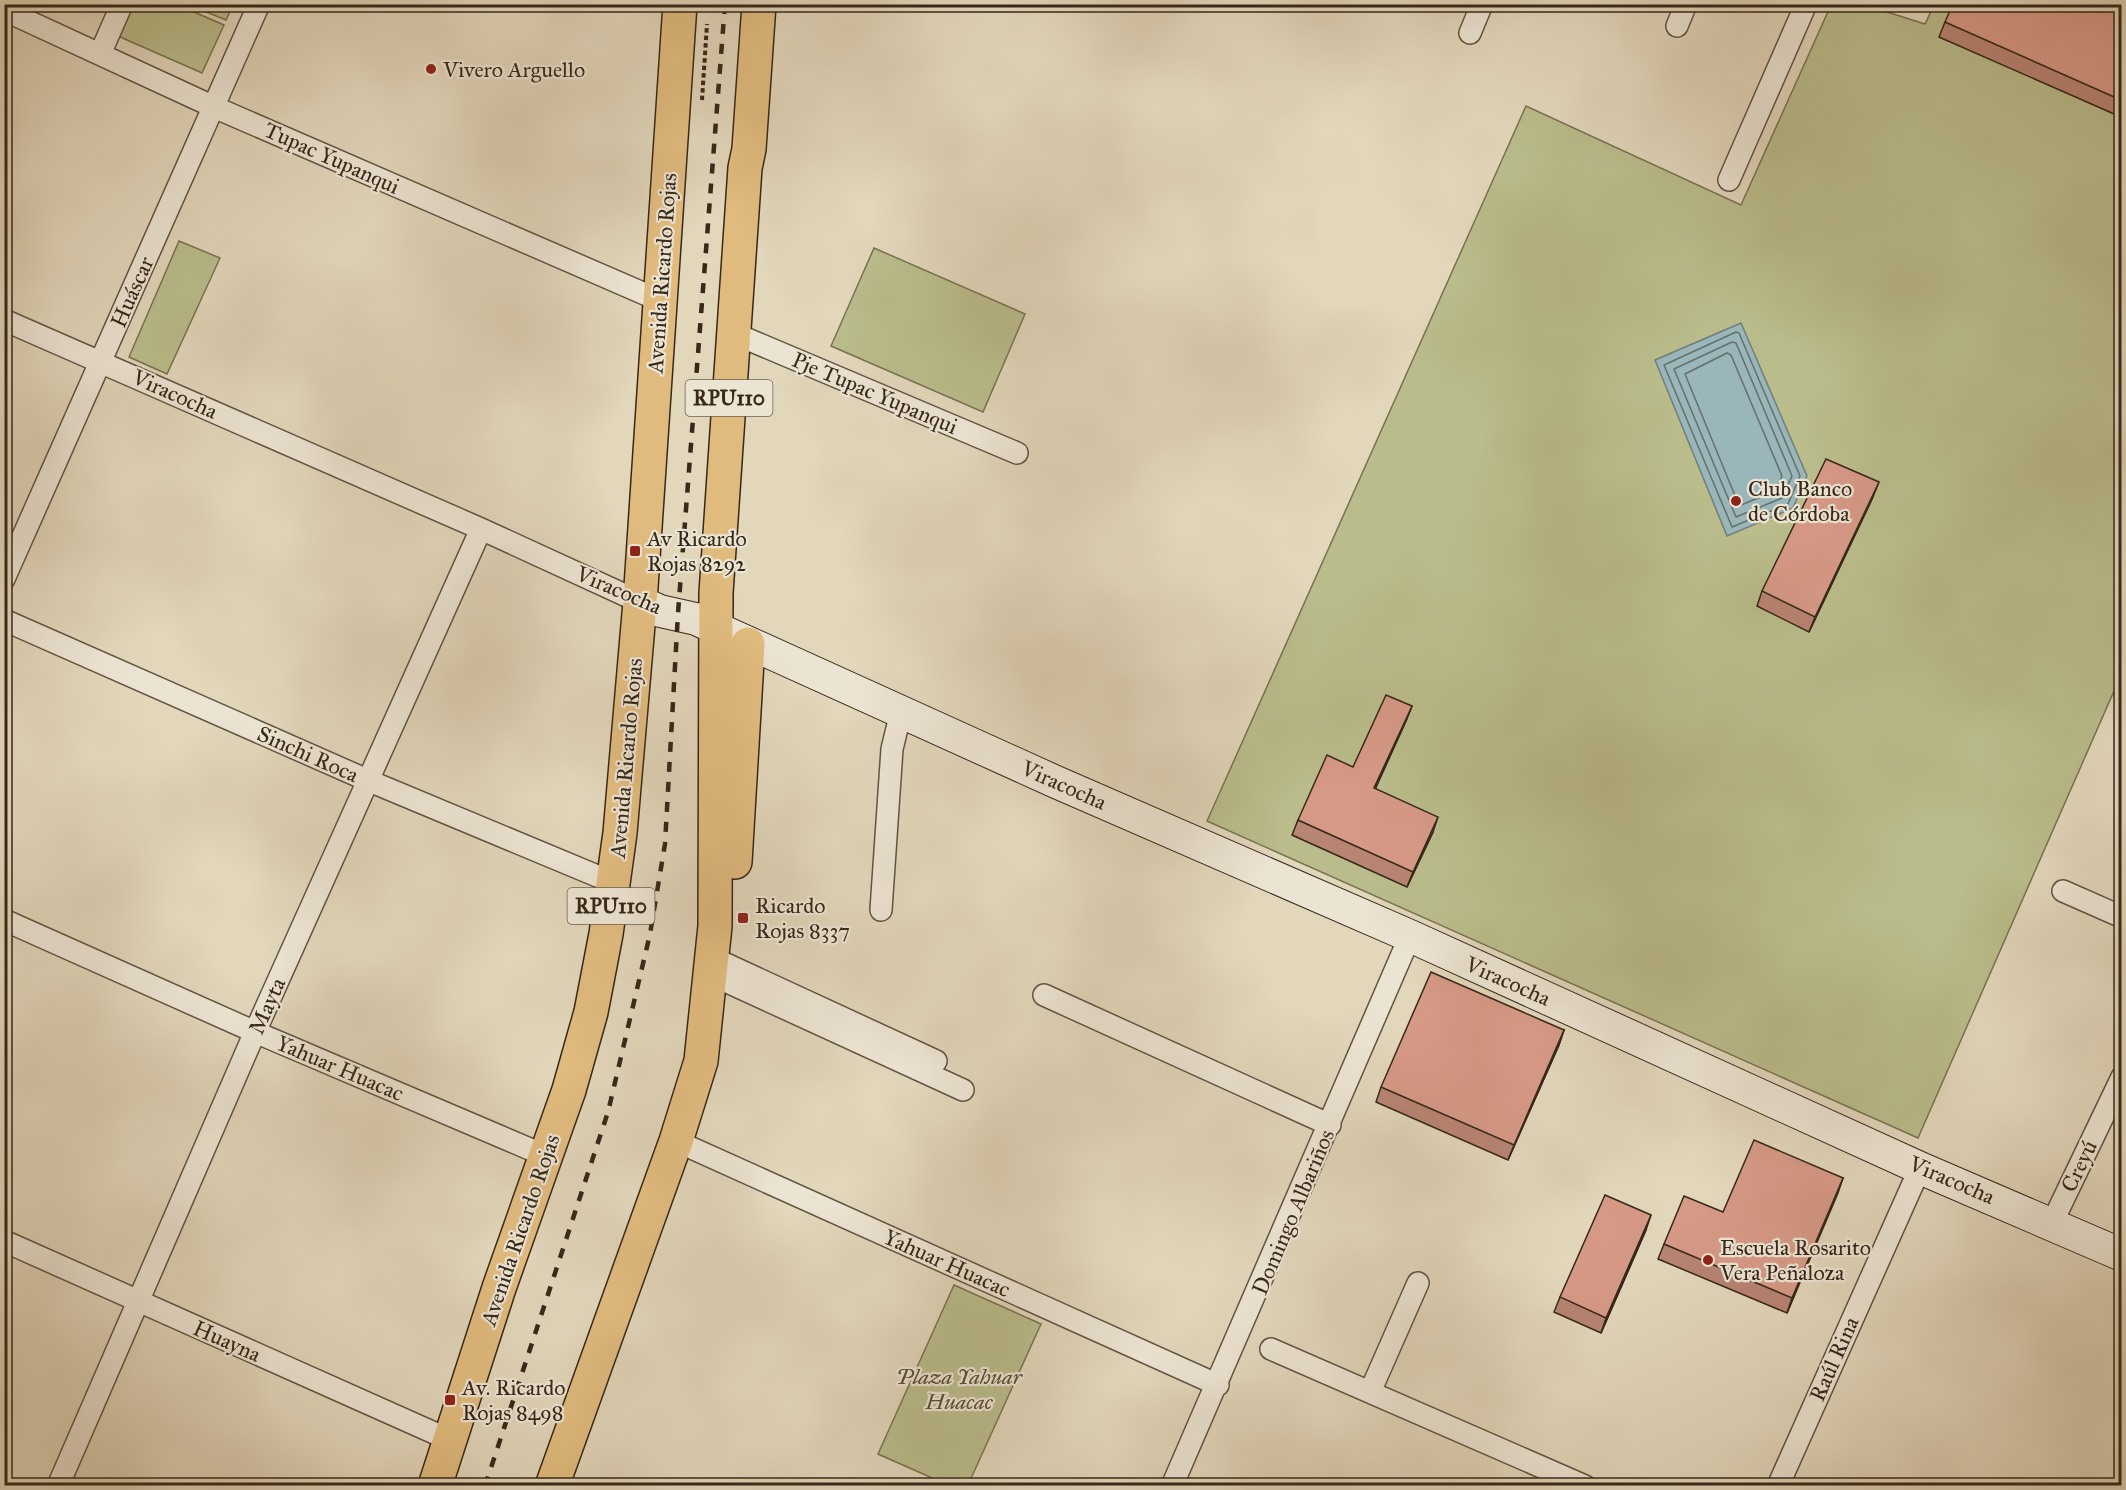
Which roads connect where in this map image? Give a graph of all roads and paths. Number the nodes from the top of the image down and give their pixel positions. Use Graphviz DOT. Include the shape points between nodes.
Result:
graph roads {
  1 [pos="122,4"];
  2 [pos="259,4"];
  3 [pos="680,4"];
  4 [pos="759,4"];
  5 [pos="1482,4"];
  6 [pos="1686,4"];
  7 [pos="1806,4"];
  8 [pos="4,10"];
  9 [pos="1677,26"];
  10 [pos="1470,33"];
  11 [pos="100,54"];
  12 [pos="214,107"];
  13 [pos="1730,180"];
  14 [pos="661,301"];
  15 [pos="4,320"];
  16 [pos="734,333"];
  17 [pos="101,362"];
  18 [pos="1017,453"];
  19 [pos="481,529"];
  20 [pos="4,579"];
  21 [pos="640,602"];
  22 [pos="4,620"];
  23 [pos="714,628"];
  24 [pos="748,644"];
  25 [pos="901,712"];
  26 [pos="367,780"];
  27 [pos="614,883"];
  28 [pos="2063,891"];
  29 [pos="881,910"];
  30 [pos="2121,917"];
  31 [pos="4,920"];
  32 [pos="1410,936"];
  33 [pos="724,972"];
  34 [pos="1044,995"];
  35 [pos="255,1032"];
  36 [pos="701,1061"];
  37 [pos="936,1061"];
  38 [pos="2121,1077"];
  39 [pos="963,1090"];
  40 [pos="1330,1125"];
  41 [pos="676,1141"];
  42 [pos="546,1156"];
  43 [pos="1920,1168"];
  44 [pos="2052,1223"];
  45 [pos="4,1241"];
  46 [pos="2121,1255"];
  47 [pos="1418,1283"];
  48 [pos="138,1301"];
  49 [pos="1271,1348"];
  50 [pos="1218,1385"];
  51 [pos="1370,1392"];
  52 [pos="450,1440"];
  53 [pos="58,1485"];
  54 [pos="435,1485"];
  55 [pos="552,1485"];
  56 [pos="1172,1485"];
  57 [pos="1585,1485"];
  58 [pos="1778,1485"];
  1 -- 11 [label="street"];
  2 -- 12 [label="street, Huáscar"];
  3 -- 14 [label="main road, Avenida Ricardo Rojas / RPU110"];
  4 -- 16 [label="main road, RPU110"];
  5 -- 10 [label="street"];
  6 -- 9 [label="street"];
  7 -- 13 [label="street"];
  8 -- 11 [label="street, Tupac Yupanqui"];
  11 -- 12 [label="street, Tupac Yupanqui"];
  12 -- 14 [label="street, Tupac Yupanqui"];
  12 -- 17 [label="street, Huáscar"];
  14 -- 21 [label="main road, Avenida Ricardo Rojas / RPU110"];
  15 -- 17 [label="street, Viracocha"];
  16 -- 18 [label="street, Pje Tupac Yupanqui"];
  16 -- 23 [label="main road, RPU110"];
  17 -- 19 [label="street, Viracocha"];
  17 -- 20 [label="street, Huáscar"];
  19 -- 21 [label="street, Viracocha"];
  19 -- 26 [label="street, Mayta"];
  21 -- 23 [label="main road, Viracocha"];
  21 -- 27 [label="main road, Avenida Ricardo Rojas / RPU110"];
  22 -- 26 [label="street, Sinchi Roca"];
  23 -- 24 [label="main road, Viracocha"];
  23 -- 36 [label="main road, RPU110" via="715,926"];
  24 -- 25 [label="main road, Viracocha"];
  24 -- 33 [label="main road"];
  25 -- 29 [label="street" via="892,749"];
  25 -- 32 [label="main road, Viracocha"];
  26 -- 27 [label="street, Sinchi Roca"];
  26 -- 35 [label="street, Mayta"];
  27 -- 42 [label="main road, Avenida Ricardo Rojas / RPU110" via="591,1012"];
  28 -- 30 [label="street"];
  31 -- 35 [label="street, Yahuar Huacac"];
  32 -- 40 [label="street, Domingo Albariños"];
  32 -- 43 [label="main road, Viracocha"];
  33 -- 36 [label="main road"];
  33 -- 37 [label="street"];
  33 -- 39 [label="street"];
  34 -- 40 [label="street"];
  35 -- 42 [label="street, Yahuar Huacac"];
  35 -- 48 [label="street, Mayta"];
  36 -- 41 [label="main road, RPU110"];
  38 -- 44 [label="street, Creyú"];
  40 -- 50 [label="street, Domingo Albariños"];
  41 -- 50 [label="street, Yahuar Huacac"];
  41 -- 55 [label="main road, RPU110"];
  42 -- 52 [label="main road, Avenida Ricardo Rojas / RPU110"];
  43 -- 44 [label="main road, Viracocha"];
  43 -- 58 [label="street, Raúl Rina"];
  44 -- 46 [label="main road, Viracocha"];
  45 -- 48 [label="street, Huayna"];
  47 -- 51 [label="street"];
  48 -- 52 [label="street, Huayna"];
  48 -- 53 [label="street, Mayta"];
  49 -- 51 [label="street"];
  50 -- 56 [label="street, Domingo Albariños"];
  51 -- 57 [label="street"];
  52 -- 54 [label="main road, Avenida Ricardo Rojas / RPU110"];
}
